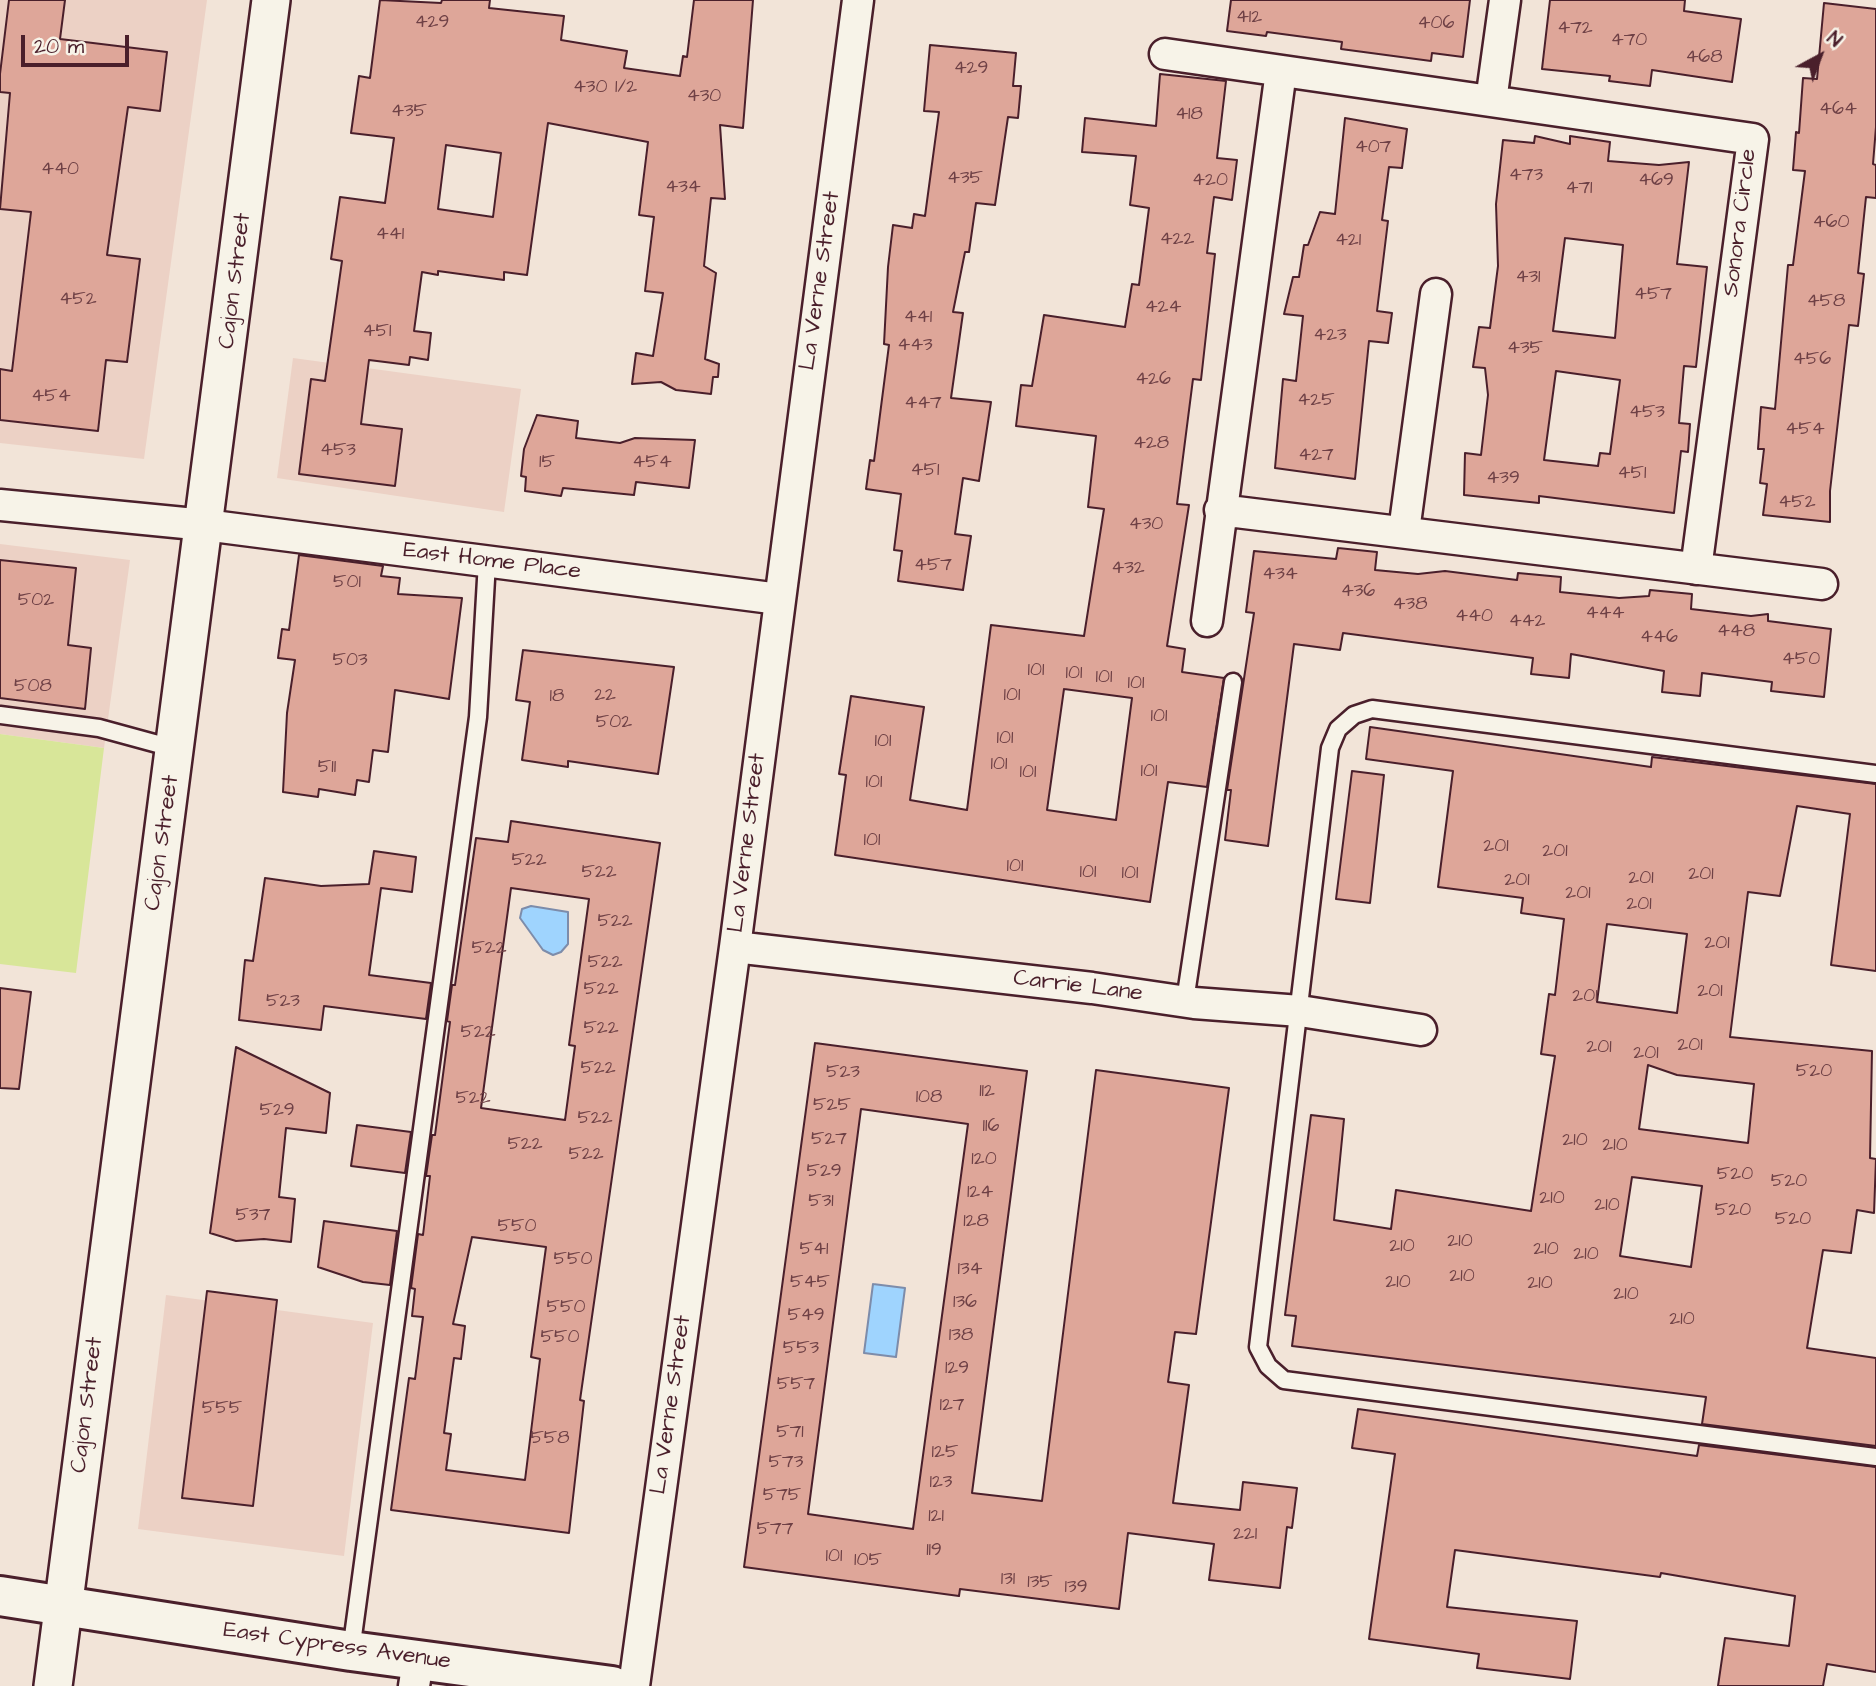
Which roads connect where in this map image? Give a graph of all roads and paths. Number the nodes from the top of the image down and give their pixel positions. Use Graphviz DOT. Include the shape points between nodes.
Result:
graph roads {
  1 [pos="271,0"];
  2 [pos="858,0"];
  3 [pos="1505,0"];
  4 [pos="1166,54"];
  5 [pos="1281,71"];
  6 [pos="1491,101"];
  7 [pos="1436,294"];
  8 [pos="0,505"];
  9 [pos="1220,510"];
  10 [pos="205,526"];
  11 [pos="1404,531"];
  12 [pos="487,562"];
  13 [pos="1696,569"];
  14 [pos="1822,584"];
  15 [pos="779,599"];
  16 [pos="1207,621"];
  17 [pos="1233,682"];
  18 [pos="0,715"];
  19 [pos="176,749"];
  20 [pos="1876,774"];
  21 [pos="735,947"];
  22 [pos="1185,1001"];
  23 [pos="1300,1011"];
  24 [pos="1421,1030"];
  25 [pos="1876,1457"];
  26 [pos="0,1597"];
  27 [pos="62,1604"];
  28 [pos="351,1651"];
  29 [pos="416,1673"];
  30 [pos="457,1676"];
  31 [pos="53,1686"];
  32 [pos="612,1686"];
  33 [pos="634,1686"];
  1 -- 10 [label="street, Cajon Street"];
  2 -- 15 [label="street, La Verne Street"];
  3 -- 6 [label="street"];
  4 -- 5 [label="street, Sonora Circle"];
  5 -- 6 [label="street, Sonora Circle"];
  5 -- 9 [label="street"];
  6 -- 13 [label="street, Sonora Circle" via="1753,139"];
  7 -- 11 [label="street"];
  8 -- 10 [label="street, East Home Place"];
  9 -- 11 [label="street"];
  9 -- 16 [label="street"];
  10 -- 12 [label="street, East Home Place"];
  10 -- 19 [label="street, Cajon Street"];
  11 -- 13 [label="street"];
  12 -- 15 [label="street, East Home Place"];
  12 -- 28 [label="lane" via="478,718"];
  13 -- 14 [label="street"];
  15 -- 21 [label="street, La Verne Street"];
  17 -- 22 [label="lane"];
  18 -- 19 [label="lane" via="99,728"];
  19 -- 27 [label="street, Cajon Street"];
  20 -- 23 [label="lane" via="1373,709 1354,715 1338,729 1330,748"];
  21 -- 22 [label="street, Carrie Lane"];
  21 -- 33 [label="street, La Verne Street"];
  22 -- 23 [label="street, Carrie Lane"];
  23 -- 24 [label="street, Carrie Lane"];
  23 -- 25 [label="lane" via="1258,1347 1268,1366 1284,1380"];
  26 -- 27 [label="main road, East Cypress Avenue"];
  27 -- 28 [label="main road, East Cypress Avenue"];
  27 -- 31 [label="street, Cajon Street"];
  28 -- 29 [label="main road, East Cypress Avenue"];
  29 -- 30 [label="main road, East Cypress Avenue"];
  30 -- 32 [label="main road, East Cypress Avenue"];
}
